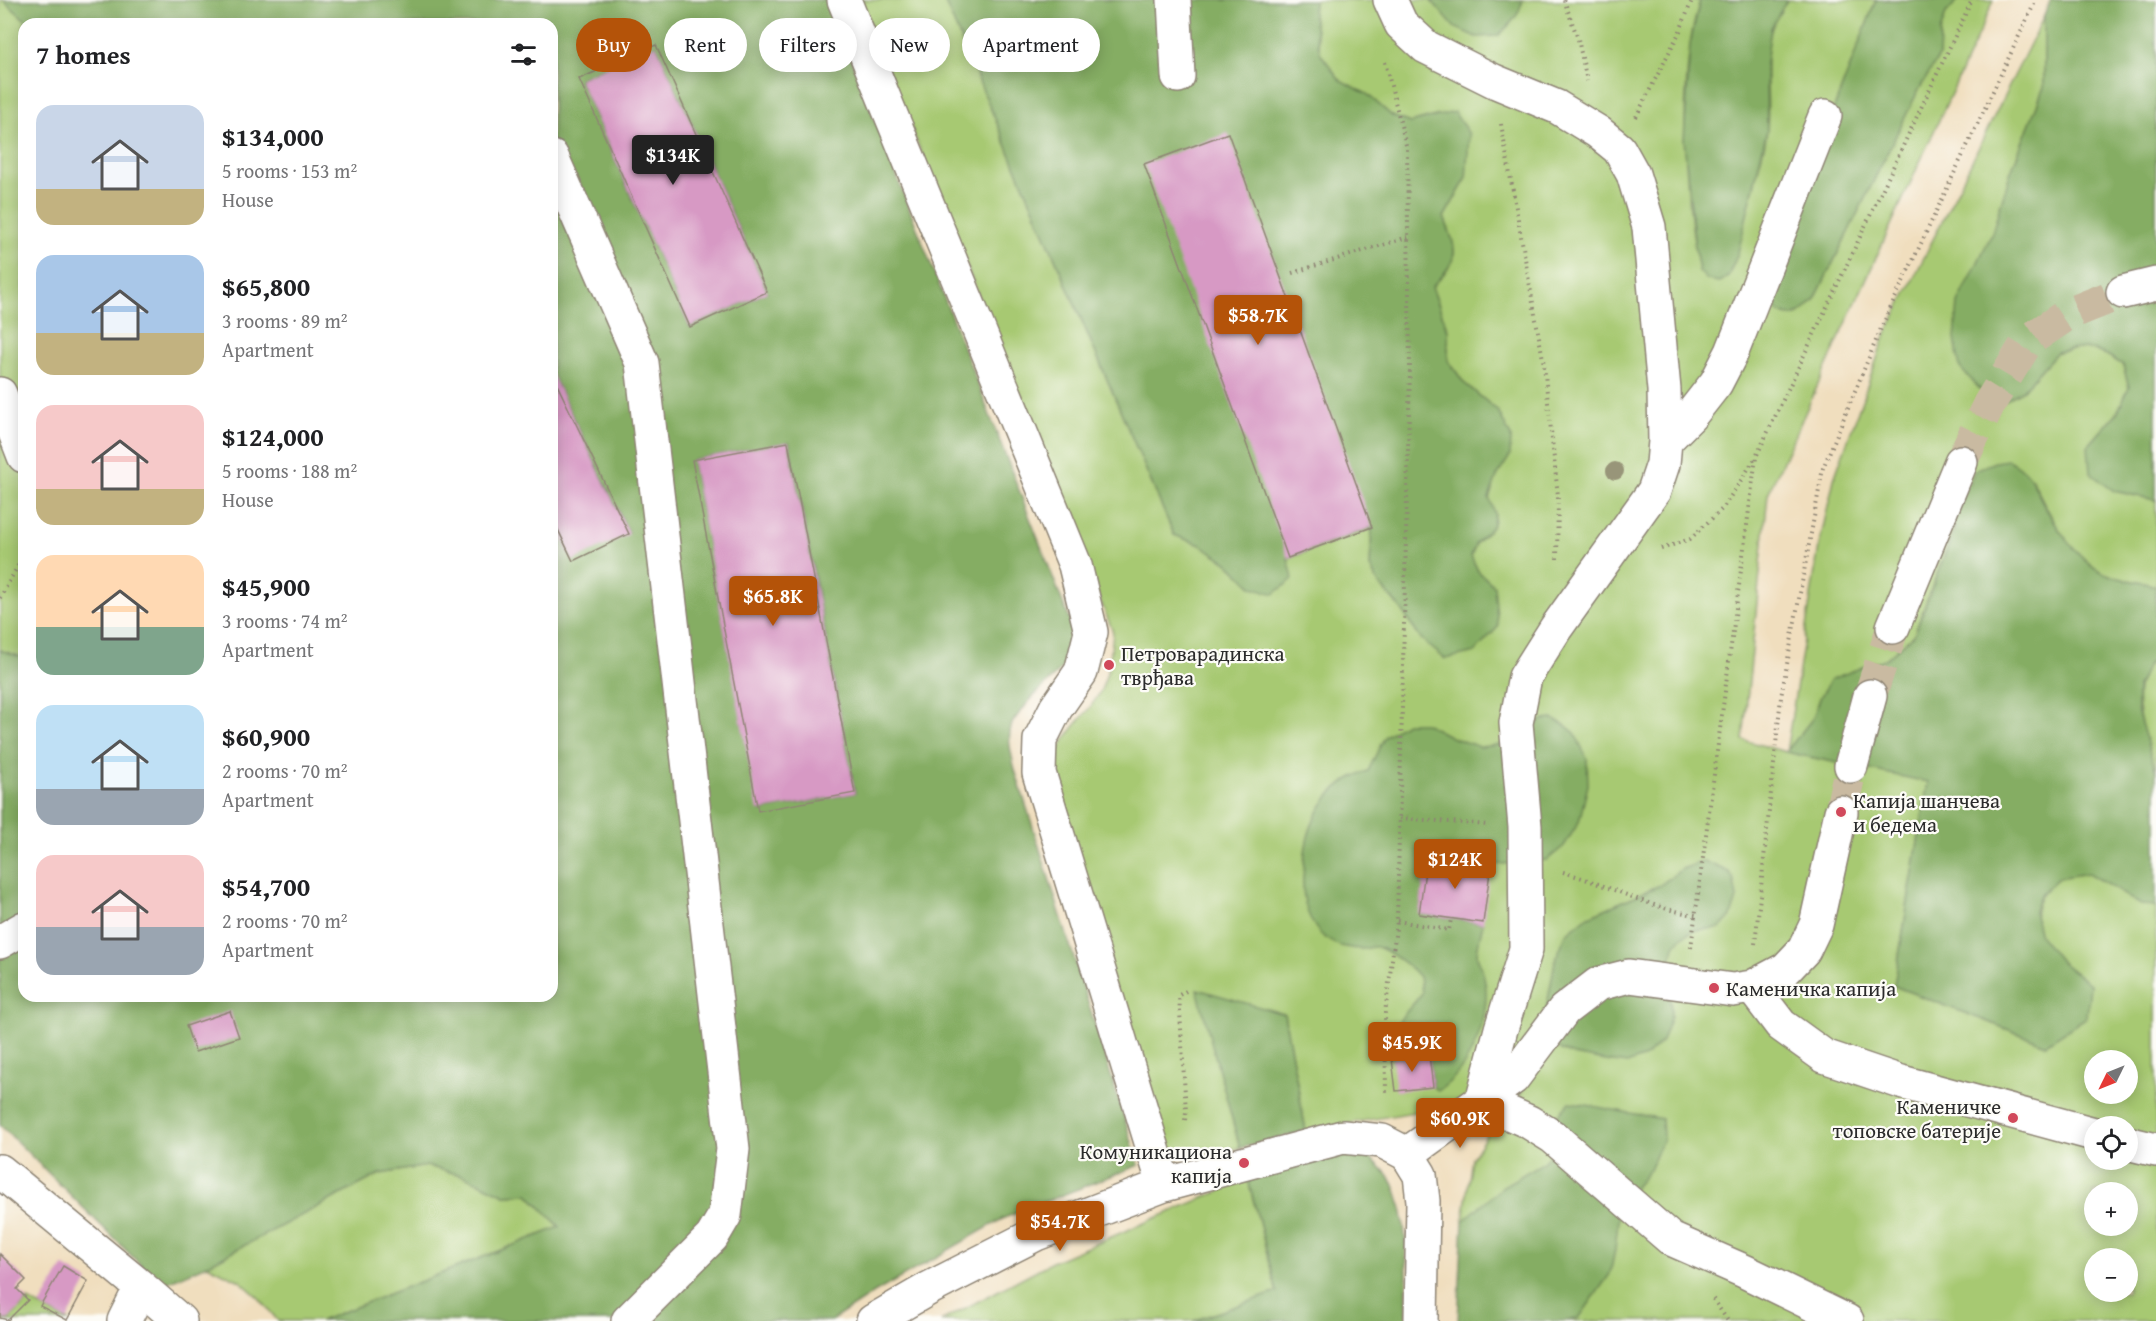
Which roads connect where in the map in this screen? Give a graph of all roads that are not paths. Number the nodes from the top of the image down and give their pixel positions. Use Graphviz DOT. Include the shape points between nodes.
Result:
graph roads {
  1 [pos="844,0"];
  2 [pos="1174,0"];
  3 [pos="1390,0"];
  4 [pos="1178,76"];
  5 [pos="1825,116"];
  6 [pos="558,171"];
  7 [pos="2156,284"];
  8 [pos="2122,292"];
  9 [pos="0,394"];
  10 [pos="18,440"];
  11 [pos="1665,441"];
  12 [pos="1961,462"];
  13 [pos="1893,627"];
  14 [pos="1870,696"];
  15 [pos="1851,766"];
  16 [pos="1841,812"];
  17 [pos="18,932"];
  18 [pos="0,942"];
  19 [pos="1752,987"];
  20 [pos="1482,1101"];
  21 [pos="2084,1131"];
  22 [pos="2138,1146"];
  23 [pos="2156,1150"];
  24 [pos="1407,1154"];
  25 [pos="0,1171"];
  26 [pos="1164,1185"];
  27 [pos="141,1287"];
  28 [pos="124,1321"];
  29 [pos="180,1321"];
  30 [pos="628,1321"];
  31 [pos="873,1321"];
  32 [pos="1421,1321"];
  33 [pos="1847,1321"];
  1 -- 26 [label="street" via="1075,565 1091,632 1081,672 1040,740 1039,773"];
  2 -- 4 [label="street"];
  3 -- 11 [label="street" via="1401,24 1426,47 1557,107 1609,140 1633,174 1649,227"];
  5 -- 11 [label="street" via="1732,352 1716,383"];
  6 -- 30 [label="street" via="642,363 733,1149 725,1215 712,1237"];
  7 -- 8 [label="street"];
  9 -- 10 [label="street"];
  11 -- 20 [label="street" via="1654,491 1556,628 1526,677 1516,723 1525,827 1527,949 1500,1029"];
  12 -- 13 [label="street"];
  14 -- 15 [label="street"];
  16 -- 19 [label="street" via="1816,925 1804,950 1786,969"];
  17 -- 18 [label="street"];
  19 -- 20 [label="street" via="1733,990 1629,976 1598,984 1564,1010 1513,1078"];
  19 -- 21 [label="street" via="1781,1025 1824,1056 1901,1082"];
  20 -- 24 [label="street"];
  20 -- 33 [label="street" via="1553,1137 1671,1239"];
  22 -- 23 [label="street"];
  24 -- 26 [label="street" via="1382,1141 1343,1137"];
  24 -- 32 [label="street" via="1420,1175 1423,1201"];
  25 -- 27 [label="street"];
  26 -- 31 [label="street" via="1036,1234"];
  27 -- 28 [label="street"];
  27 -- 29 [label="street"];
}
